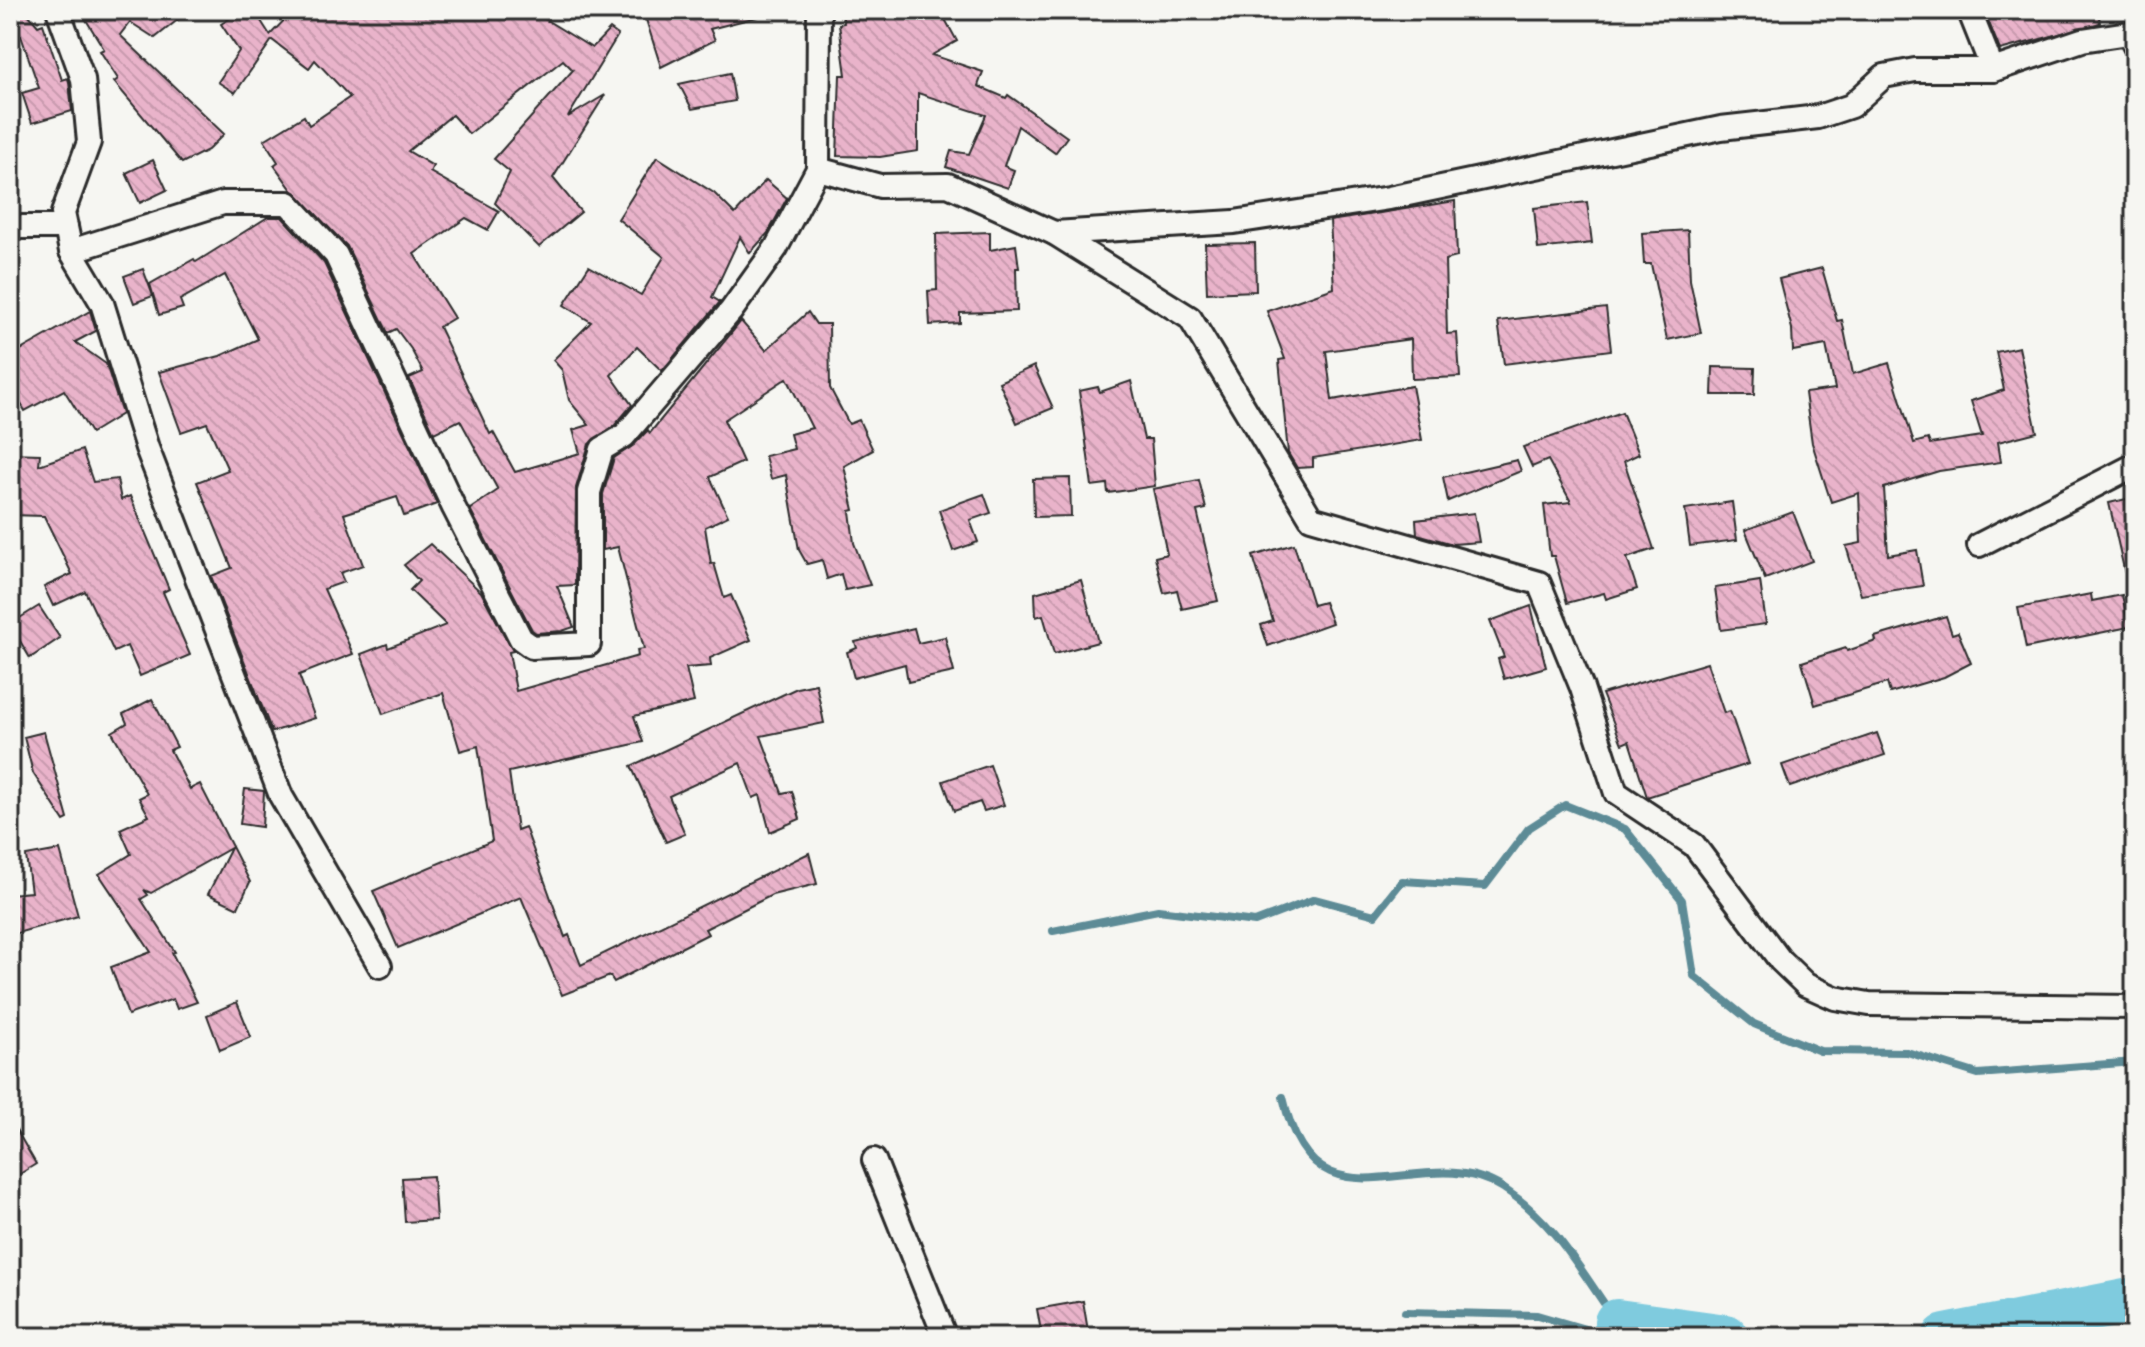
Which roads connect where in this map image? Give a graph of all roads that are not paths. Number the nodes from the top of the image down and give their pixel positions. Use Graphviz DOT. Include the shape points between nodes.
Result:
graph roads {
  1 [pos="58,10"];
  2 [pos="819,10"];
  3 [pos="1969,10"];
  4 [pos="2134,49"];
  5 [pos="1993,70"];
  6 [pos="818,169"];
  7 [pos="10,227"];
  8 [pos="66,227"];
  9 [pos="1054,233"];
  10 [pos="71,251"];
  11 [pos="2135,465"];
  12 [pos="1979,545"];
  13 [pos="380,966"];
  14 [pos="2135,1007"];
  15 [pos="874,1160"];
  16 [pos="945,1337"];
  1 -- 8 [label="street" via="83,79 89,142 63,213"];
  2 -- 6 [label="street"];
  3 -- 5 [label="street"];
  4 -- 5 [label="street" via="2128,33 2082,40"];
  5 -- 9 [label="street" via="1915,70 1884,76 1851,106 1818,117 1721,128 1389,198 1234,222"];
  6 -- 9 [label="street" via="880,186 948,185"];
  6 -- 10 [label="street" via="776,248 731,311 624,436 602,449 589,492 589,644 532,647 521,639 336,255 288,203 223,203"];
  7 -- 8 [label="street"];
  8 -- 10 [label="street"];
  9 -- 14 [label="street" via="1190,318 1311,518 1539,583 1582,688 1616,793 1694,845 1780,960 1806,985 1835,998 1869,1004"];
  10 -- 13 [label="street" via="102,303 147,448 281,796"];
  11 -- 12 [label="street"];
  15 -- 16 [label="street"];
}
